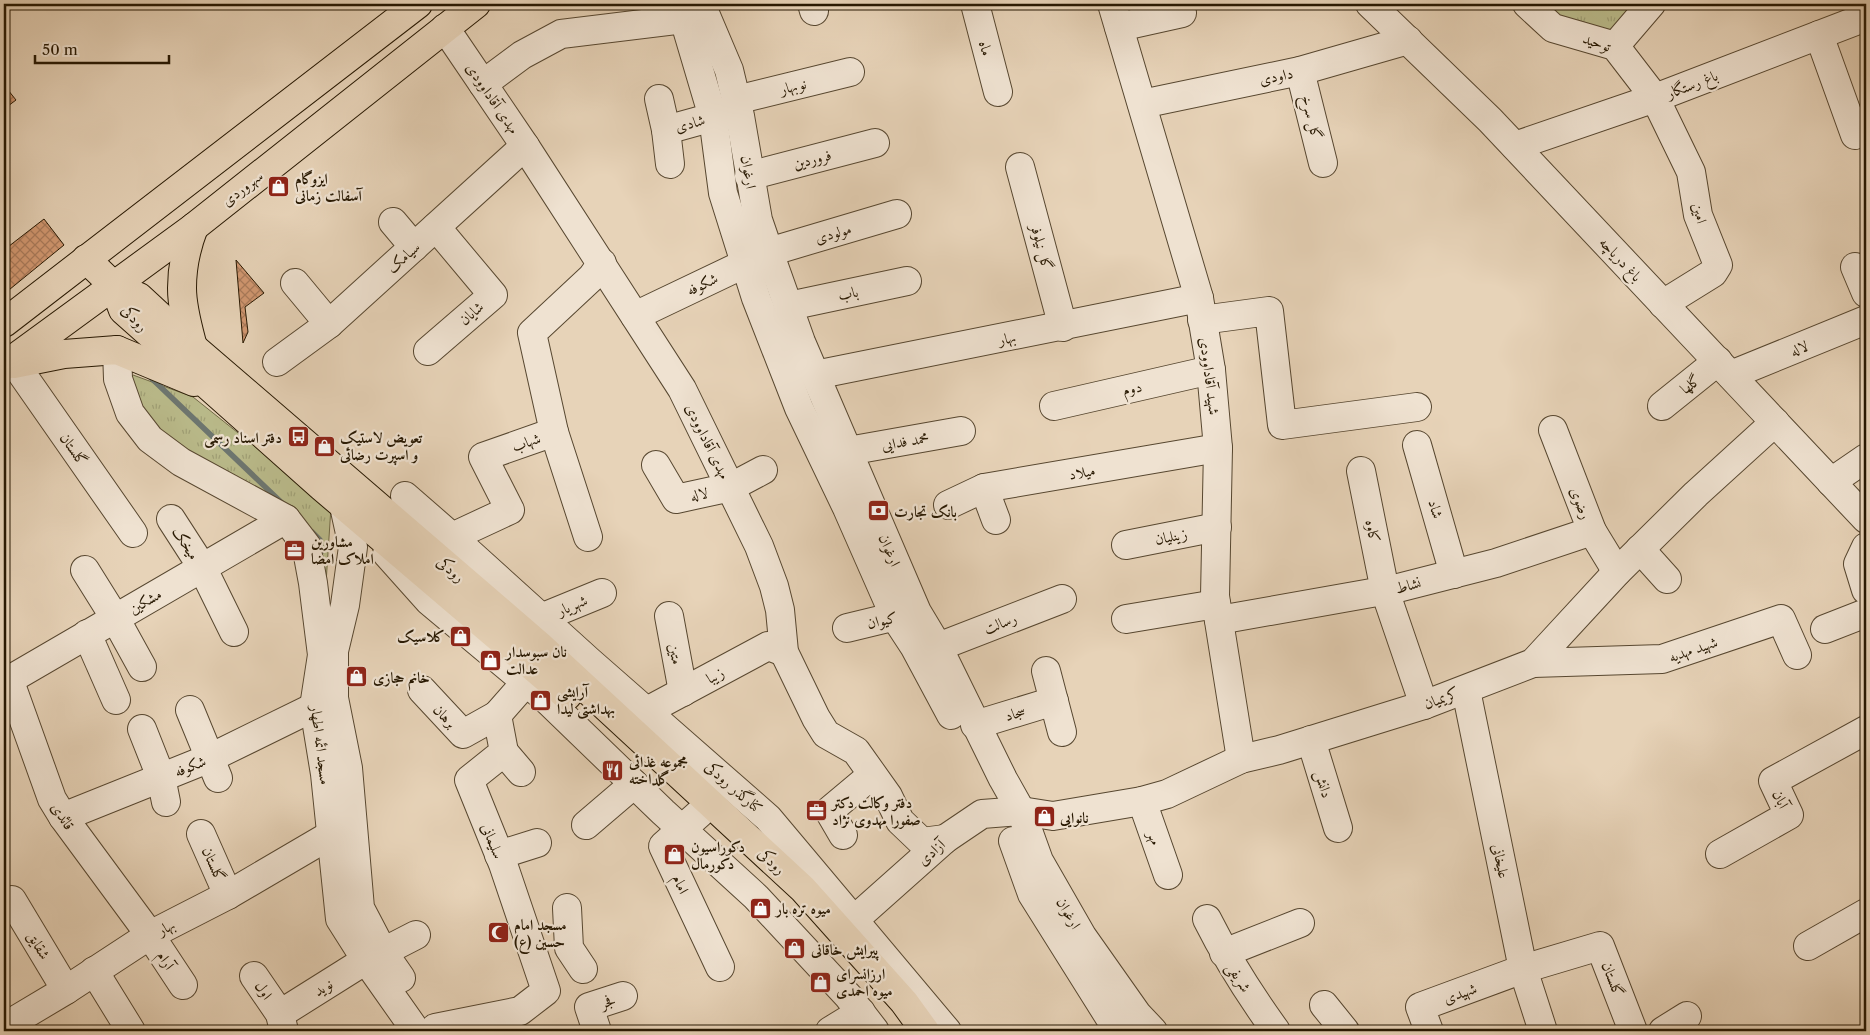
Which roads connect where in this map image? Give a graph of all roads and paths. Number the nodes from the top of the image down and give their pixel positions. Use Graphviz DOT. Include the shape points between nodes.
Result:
graph roads {
  1 [pos="476,4"];
  2 [pos="975,4"];
  3 [pos="1370,4"];
  4 [pos="1527,4"];
  5 [pos="1651,4"];
  6 [pos="404,8"];
  7 [pos="687,9"];
  8 [pos="1182,13"];
  9 [pos="1115,15"];
  10 [pos="1866,16"];
  11 [pos="444,28"];
  12 [pos="1819,35"];
  13 [pos="1408,40"];
  14 [pos="1615,46"];
  15 [pos="1300,71"];
  16 [pos="850,72"];
  17 [pos="483,84"];
  18 [pos="998,92"];
  19 [pos="659,98"];
  20 [pos="1655,98"];
  21 [pos="736,100"];
  22 [pos="1142,104"];
  23 [pos="713,117"];
  24 [pos="666,130"];
  25 [pos="1855,135"];
  26 [pos="876,143"];
  27 [pos="526,146"];
  28 [pos="1515,146"];
  29 [pos="1323,163"];
  30 [pos="670,164"];
  31 [pos="1020,167"];
  32 [pos="749,176"];
  33 [pos="897,214"];
  34 [pos="392,222"];
  35 [pos="194,226"];
  36 [pos="436,227"];
  37 [pos="414,247"];
  38 [pos="757,257"];
  39 [pos="86,259"];
  40 [pos="602,263"];
  41 [pos="1855,267"];
  42 [pos="908,281"];
  43 [pos="295,283"];
  44 [pos="114,286"];
  45 [pos="1866,293"];
  46 [pos="1663,304"];
  47 [pos="789,306"];
  48 [pos="1200,309"];
  49 [pos="635,316"];
  50 [pos="1866,320"];
  51 [pos="4,323"];
  52 [pos="329,324"];
  53 [pos="1063,326"];
  54 [pos="193,347"];
  55 [pos="116,350"];
  56 [pos="428,351"];
  57 [pos="277,362"];
  58 [pos="8,366"];
  59 [pos="1725,368"];
  60 [pos="1211,370"];
  61 [pos="815,375"];
  62 [pos="209,387"];
  63 [pos="1054,406"];
  64 [pos="1662,406"];
  65 [pos="1417,407"];
  66 [pos="1774,422"];
  67 [pos="1553,430"];
  68 [pos="961,431"];
  69 [pos="554,432"];
  70 [pos="1417,444"];
  71 [pos="1218,448"];
  72 [pos="848,451"];
  73 [pos="1866,458"];
  74 [pos="656,465"];
  75 [pos="763,470"];
  76 [pos="1361,471"];
  77 [pos="1831,482"];
  78 [pos="731,487"];
  79 [pos="984,488"];
  80 [pos="405,496"];
  81 [pos="350,497"];
  82 [pos="948,506"];
  83 [pos="171,519"];
  84 [pos="286,519"];
  85 [pos="1866,519"];
  86 [pos="996,520"];
  87 [pos="1217,527"];
  88 [pos="1592,531"];
  89 [pos="132,533"];
  90 [pos="588,536"];
  91 [pos="414,537"];
  92 [pos="452,537"];
  93 [pos="1126,545"];
  94 [pos="1866,547"];
  95 [pos="1640,549"];
  96 [pos="202,567"];
  97 [pos="86,570"];
  98 [pos="1617,572"];
  99 [pos="1454,574"];
  100 [pos="1667,579"];
  101 [pos="1866,590"];
  102 [pos="1385,591"];
  103 [pos="602,593"];
  104 [pos="1062,599"];
  105 [pos="1218,612"];
  106 [pos="1866,613"];
  107 [pos="906,614"];
  108 [pos="669,616"];
  109 [pos="116,618"];
  110 [pos="542,618"];
  111 [pos="1126,619"];
  112 [pos="847,628"];
  113 [pos="1825,629"];
  114 [pos="234,632"];
  115 [pos="87,634"];
  116 [pos="938,647"];
  117 [pos="784,652"];
  118 [pos="328,653"];
  119 [pos="1796,655"];
  120 [pos="1533,663"];
  121 [pos="142,667"];
  122 [pos="1046,671"];
  123 [pos="941,676"];
  124 [pos="7,681"];
  125 [pos="526,682"];
  126 [pos="422,690"];
  127 [pos="1466,690"];
  128 [pos="683,692"];
  129 [pos="116,700"];
  130 [pos="1054,701"];
  131 [pos="1424,705"];
  132 [pos="314,707"];
  133 [pos="190,710"];
  134 [pos="647,711"];
  135 [pos="498,715"];
  136 [pos="976,725"];
  137 [pos="142,729"];
  138 [pos="1866,730"];
  139 [pos="1062,732"];
  140 [pos="1311,740"];
  141 [pos="504,752"];
  142 [pos="1241,760"];
  143 [pos="214,768"];
  144 [pos="521,772"];
  145 [pos="872,775"];
  146 [pos="634,784"];
  147 [pos="164,790"];
  148 [pos="1142,801"];
  149 [pos="1011,812"];
  150 [pos="63,818"];
  151 [pos="692,822"];
  152 [pos="586,825"];
  153 [pos="1338,828"];
  154 [pos="201,834"];
  155 [pos="332,834"];
  156 [pos="842,835"];
  157 [pos="945,839"];
  158 [pos="537,843"];
  159 [pos="1720,854"];
  160 [pos="499,855"];
  161 [pos="1168,874"];
  162 [pos="228,895"];
  163 [pos="12,900"];
  164 [pos="567,908"];
  165 [pos="1866,913"];
  166 [pos="1207,919"];
  167 [pos="854,920"];
  168 [pos="1300,923"];
  169 [pos="150,935"];
  170 [pos="416,935"];
  171 [pos="1808,946"];
  172 [pos="1224,953"];
  173 [pos="374,956"];
  174 [pos="535,959"];
  175 [pos="720,967"];
  176 [pos="1523,969"];
  177 [pos="94,971"];
  178 [pos="254,976"];
  179 [pos="183,985"];
  180 [pos="66,990"];
  181 [pos="623,996"];
  182 [pos="1324,1004"];
  183 [pos="1686,1016"];
  184 [pos="523,1021"];
  185 [pos="868,1021"];
  186 [pos="282,1023"];
  187 [pos="4,1027"];
  188 [pos="429,1030"];
  189 [pos="131,1031"];
  190 [pos="597,1031"];
  191 [pos="830,1031"];
  192 [pos="908,1031"];
  193 [pos="925,1031"];
  194 [pos="948,1031"];
  195 [pos="1118,1031"];
  196 [pos="1153,1031"];
  197 [pos="1276,1031"];
  198 [pos="1345,1031"];
  199 [pos="1429,1031"];
  200 [pos="1543,1031"];
  201 [pos="1633,1031"];
  202 [pos="1663,1031"];
  1 -- 11 [label="main road, سهروردی"];
  2 -- 18 [label="street, ماه"];
  3 -- 13 [label="street, باغ دریاچه"];
  4 -- 14 [label="street, توحید" via="1553,28"];
  5 -- 14 [label="street"];
  6 -- 39 [label="main road"];
  7 -- 17 [label="street" via="561,34 522,55"];
  7 -- 21 [label="street, ارغوان" via="729,70"];
  7 -- 23 [label="street, ارغوان"];
  8 -- 9 [label="street"];
  9 -- 22 [label="street, شهید آقاداوودی"];
  10 -- 12 [label="street, باغ رستگار"];
  11 -- 17 [label="street, مهدی آقاداوودی"];
  11 -- 35 [label="main road, سهروردی"];
  12 -- 20 [label="street, باغ رستگار"];
  12 -- 25 [label="street"];
  13 -- 15 [label="street, داودی"];
  13 -- 28 [label="street, باغ دریاچه"];
  14 -- 20 [label="street, توحید"];
  15 -- 22 [label="street, داودی"];
  15 -- 29 [label="street, گل سرخ"];
  16 -- 21 [label="street, نوبهار"];
  17 -- 27 [label="street, مهدی آقاداوودی"];
  19 -- 24 [label="street"];
  20 -- 28 [label="street, باغ رستگار"];
  20 -- 46 [label="street, امین" via="1691,172 1698,215 1718,266 1714,273"];
  21 -- 32 [label="street, ارغوان"];
  22 -- 48 [label="street, شهید آقاداوودی"];
  23 -- 24 [label="street, شادی"];
  23 -- 38 [label="street, ارغوان" via="723,193"];
  24 -- 30 [label="street"];
  26 -- 32 [label="street, فروردین"];
  27 -- 36 [label="street, سیامک"];
  27 -- 40 [label="street, مهدی آقاداوودی"];
  28 -- 46 [label="street, باغ دریاچه"];
  31 -- 53 [label="street, گل نیلوفر"];
  32 -- 38 [label="street, ارغوان" via="758,220"];
  33 -- 38 [label="street, مولودی"];
  34 -- 37 [label="street"];
  35 -- 44 [label="main road, سهروردی"];
  35 -- 54 [label="main road" via="188,243 182,288"];
  36 -- 37 [label="street, سیامک"];
  36 -- 56 [label="street, شایان" via="493,295"];
  37 -- 52 [label="street, سیامک"];
  38 -- 47 [label="street, ارغوان"];
  38 -- 49 [label="street, شکوفه"];
  38 -- 107 [label="street, ارغوان" via="756,298 799,408 847,508"];
  39 -- 44 [label="main road"];
  39 -- 51 [label="main road"];
  40 -- 49 [label="street, مهدی آقاداوودی"];
  40 -- 69 [label="street, شهاب" via="592,277 532,333"];
  41 -- 45 [label="street"];
  42 -- 47 [label="street, باب"];
  43 -- 52 [label="street"];
  44 -- 54 [label="main road, رودکی" via="139,297"];
  44 -- 58 [label="main road, سهروردی"];
  44 -- 62 [label="main road, رودکی" via="123,310"];
  46 -- 59 [label="street, باغ دریاچه"];
  47 -- 61 [label="street, ارغوان"];
  48 -- 53 [label="street, بهار"];
  48 -- 60 [label="street, شهید آقاداوودی"];
  48 -- 65 [label="street, بهار" via="1269,311 1282,425"];
  49 -- 78 [label="street, مهدی آقاداوودی" via="682,389"];
  50 -- 59 [label="street, لاله"];
  52 -- 57 [label="street, سیامک"];
  53 -- 61 [label="street, بهار"];
  54 -- 81 [label="main road, رودکی"];
  55 -- 58 [label="main road" via="64,354"];
  55 -- 62 [label="main road"];
  55 -- 84 [label="street, مسجد ائمه اطهار" via="118,379 130,413 150,440 182,462"];
  58 -- 89 [label="street, گلستان"];
  59 -- 64 [label="street, گلها"];
  59 -- 66 [label="street, باغ دریاچه"];
  60 -- 63 [label="street, دوم"];
  60 -- 71 [label="street, شهید آقاداوودی"];
  61 -- 72 [label="street, ارغوان"];
  62 -- 81 [label="main road, رودکی"];
  66 -- 77 [label="street, باغ دریاچه"];
  66 -- 95 [label="street, کریمیان"];
  67 -- 88 [label="street, رضوی"];
  68 -- 72 [label="street, محمد فدایی"];
  69 -- 90 [label="street"];
  69 -- 92 [label="street, شهاب" via="483,457 510,510"];
  70 -- 99 [label="street, شاد"];
  71 -- 79 [label="street, میلاد"];
  71 -- 87 [label="street, شهید آقاداوودی"];
  72 -- 107 [label="street, ارغوان"];
  73 -- 77 [label="street"];
  74 -- 78 [label="street, لاله" via="676,499"];
  75 -- 78 [label="street"];
  76 -- 102 [label="street, کاوه"];
  77 -- 85 [label="street, باغ دریاچه"];
  78 -- 117 [label="street, مهدی آقاداوودی" via="774,586"];
  79 -- 82 [label="street, میلاد"];
  79 -- 86 [label="street"];
  80 -- 92 [label="street, کنارگذر رودکی"];
  81 -- 91 [label="main road, رودکی"];
  81 -- 118 [label="street, مسجد ائمه اطهار" via="353,546 345,605"];
  81 -- 125 [label="street" via="429,601"];
  81 -- 151 [label="main road, رودکی" via="537,670"];
  83 -- 96 [label="street, میخک"];
  84 -- 96 [label="street, مشکین"];
  84 -- 118 [label="street, مسجد ائمه اطهار" via="306,545"];
  87 -- 93 [label="street, زینلیان"];
  87 -- 105 [label="street, شهید آقاداوودی"];
  88 -- 98 [label="street, رضوی"];
  88 -- 99 [label="street, نشاط"];
  91 -- 92 [label="street"];
  91 -- 193 [label="main road, رودکی" via="538,645 802,889 904,1002"];
  92 -- 110 [label="street, کنارگذر رودکی"];
  94 -- 101 [label="street" via="1858,564"];
  95 -- 98 [label="street, کریمیان"];
  95 -- 100 [label="street"];
  96 -- 109 [label="street, مشکین"];
  96 -- 114 [label="street"];
  97 -- 109 [label="street"];
  98 -- 120 [label="street, کریمیان"];
  99 -- 102 [label="street, نشاط"];
  102 -- 105 [label="street, نشاط"];
  102 -- 131 [label="street, کاوه"];
  103 -- 110 [label="street, شهریار"];
  104 -- 116 [label="street, رسالت"];
  105 -- 111 [label="street, نشاط"];
  105 -- 142 [label="street, شهید آقاداوودی"];
  106 -- 113 [label="street"];
  107 -- 112 [label="street, کیوان"];
  107 -- 116 [label="street, ارغوان"];
  107 -- 123 [label="street, ارغوان"];
  108 -- 128 [label="street, متین"];
  109 -- 115 [label="street, مشکین"];
  109 -- 121 [label="street"];
  110 -- 134 [label="street, کنارگذر رودکی"];
  115 -- 124 [label="street, مشکین"];
  115 -- 129 [label="street"];
  116 -- 123 [label="street, ارغوان"];
  117 -- 128 [label="street, زیبا" via="768,646"];
  117 -- 145 [label="street, مهدی آقاداوودی" via="826,734 856,751"];
  118 -- 132 [label="street, مسجد ائمه اطهار"];
  118 -- 173 [label="street, مسجد ائمه اطهار" via="348,768 360,908"];
  119 -- 120 [label="street, شهید مهدیه" via="1782,619 1662,659"];
  120 -- 127 [label="street, کریمیان"];
  122 -- 130 [label="street"];
  123 -- 136 [label="street, ارغوان"];
  123 -- 149 [label="street, ارغوان"];
  124 -- 150 [label="street, قائدی" via="52,799"];
  125 -- 135 [label="street"];
  125 -- 146 [label="street"];
  126 -- 135 [label="street, برهان" via="462,734"];
  127 -- 131 [label="street, کریمیان"];
  127 -- 176 [label="street, علیخانی"];
  128 -- 134 [label="street, زیبا"];
  130 -- 136 [label="street, سجاد"];
  130 -- 139 [label="street"];
  131 -- 140 [label="street, کریمیان"];
  132 -- 143 [label="street, شکوفه"];
  132 -- 155 [label="street, مسجد ائمه اطهار"];
  133 -- 143 [label="street"];
  134 -- 167 [label="street, کنارگذر رودکی" via="768,818"];
  135 -- 141 [label="street"];
  136 -- 149 [label="street, ارغوان"];
  137 -- 147 [label="street"];
  138 -- 159 [label="street, آبان" via="1773,781 1789,815"];
  140 -- 142 [label="street, کریمیان"];
  140 -- 153 [label="street, دانش"];
  141 -- 144 [label="street"];
  141 -- 160 [label="street, سلیمانی" via="469,780"];
  142 -- 148 [label="street, کریمیان" via="1167,794"];
  143 -- 147 [label="street, شکوفه"];
  145 -- 156 [label="street" via="829,811"];
  145 -- 157 [label="street, مهدی آقاداوودی" via="900,820 922,842"];
  146 -- 151 [label="street"];
  146 -- 152 [label="street"];
  147 -- 150 [label="street, شکوفه"];
  148 -- 149 [label="street, کریمیان" via="1052,816"];
  148 -- 161 [label="street, مهر"];
  149 -- 157 [label="street, آزادی" via="982,814"];
  149 -- 195 [label="street, ارغوان" via="1032,894"];
  149 -- 196 [label="street, ارغوان" via="1082,936 1136,1014"];
  150 -- 169 [label="street, قائدی"];
  151 -- 175 [label="street, امام" via="663,846"];
  151 -- 185 [label="street"];
  151 -- 192 [label="main road, رودکی" via="798,904 887,1001"];
  154 -- 162 [label="street, گلستان"];
  155 -- 162 [label="street, بهار"];
  155 -- 173 [label="street, مسجد ائمه اطهار" via="340,919"];
  157 -- 167 [label="street, آزادی"];
  158 -- 160 [label="street"];
  160 -- 174 [label="street, سلیمانی"];
  162 -- 169 [label="street, بهار"];
  163 -- 180 [label="street, شقایق"];
  164 -- 174 [label="street" via="576,959"];
  165 -- 171 [label="street"];
  166 -- 172 [label="street, شریفی"];
  167 -- 194 [label="street, کنارگذر رودکی"];
  168 -- 172 [label="street"];
  169 -- 177 [label="street, بهار"];
  169 -- 179 [label="street, آرام"];
  170 -- 173 [label="street"];
  172 -- 197 [label="street, شریفی"];
  173 -- 186 [label="street, نوید"];
  173 -- 188 [label="street, مسجد ائمه اطهار"];
  174 -- 184 [label="street, سلیمانی" via="546,991"];
  176 -- 199 [label="street, شهیدی" via="1420,1007"];
  176 -- 200 [label="street, علیخانی"];
  176 -- 201 [label="street, گلستان" via="1600,946"];
  177 -- 180 [label="street, بهار"];
  177 -- 189 [label="street"];
  178 -- 186 [label="street, اول"];
  180 -- 187 [label="street, بهار"];
  181 -- 190 [label="street, فجر" via="589,1006"];
  182 -- 198 [label="street"];
  183 -- 202 [label="street"];
  184 -- 188 [label="street, سلیمانی"];
  185 -- 191 [label="street"];
}
